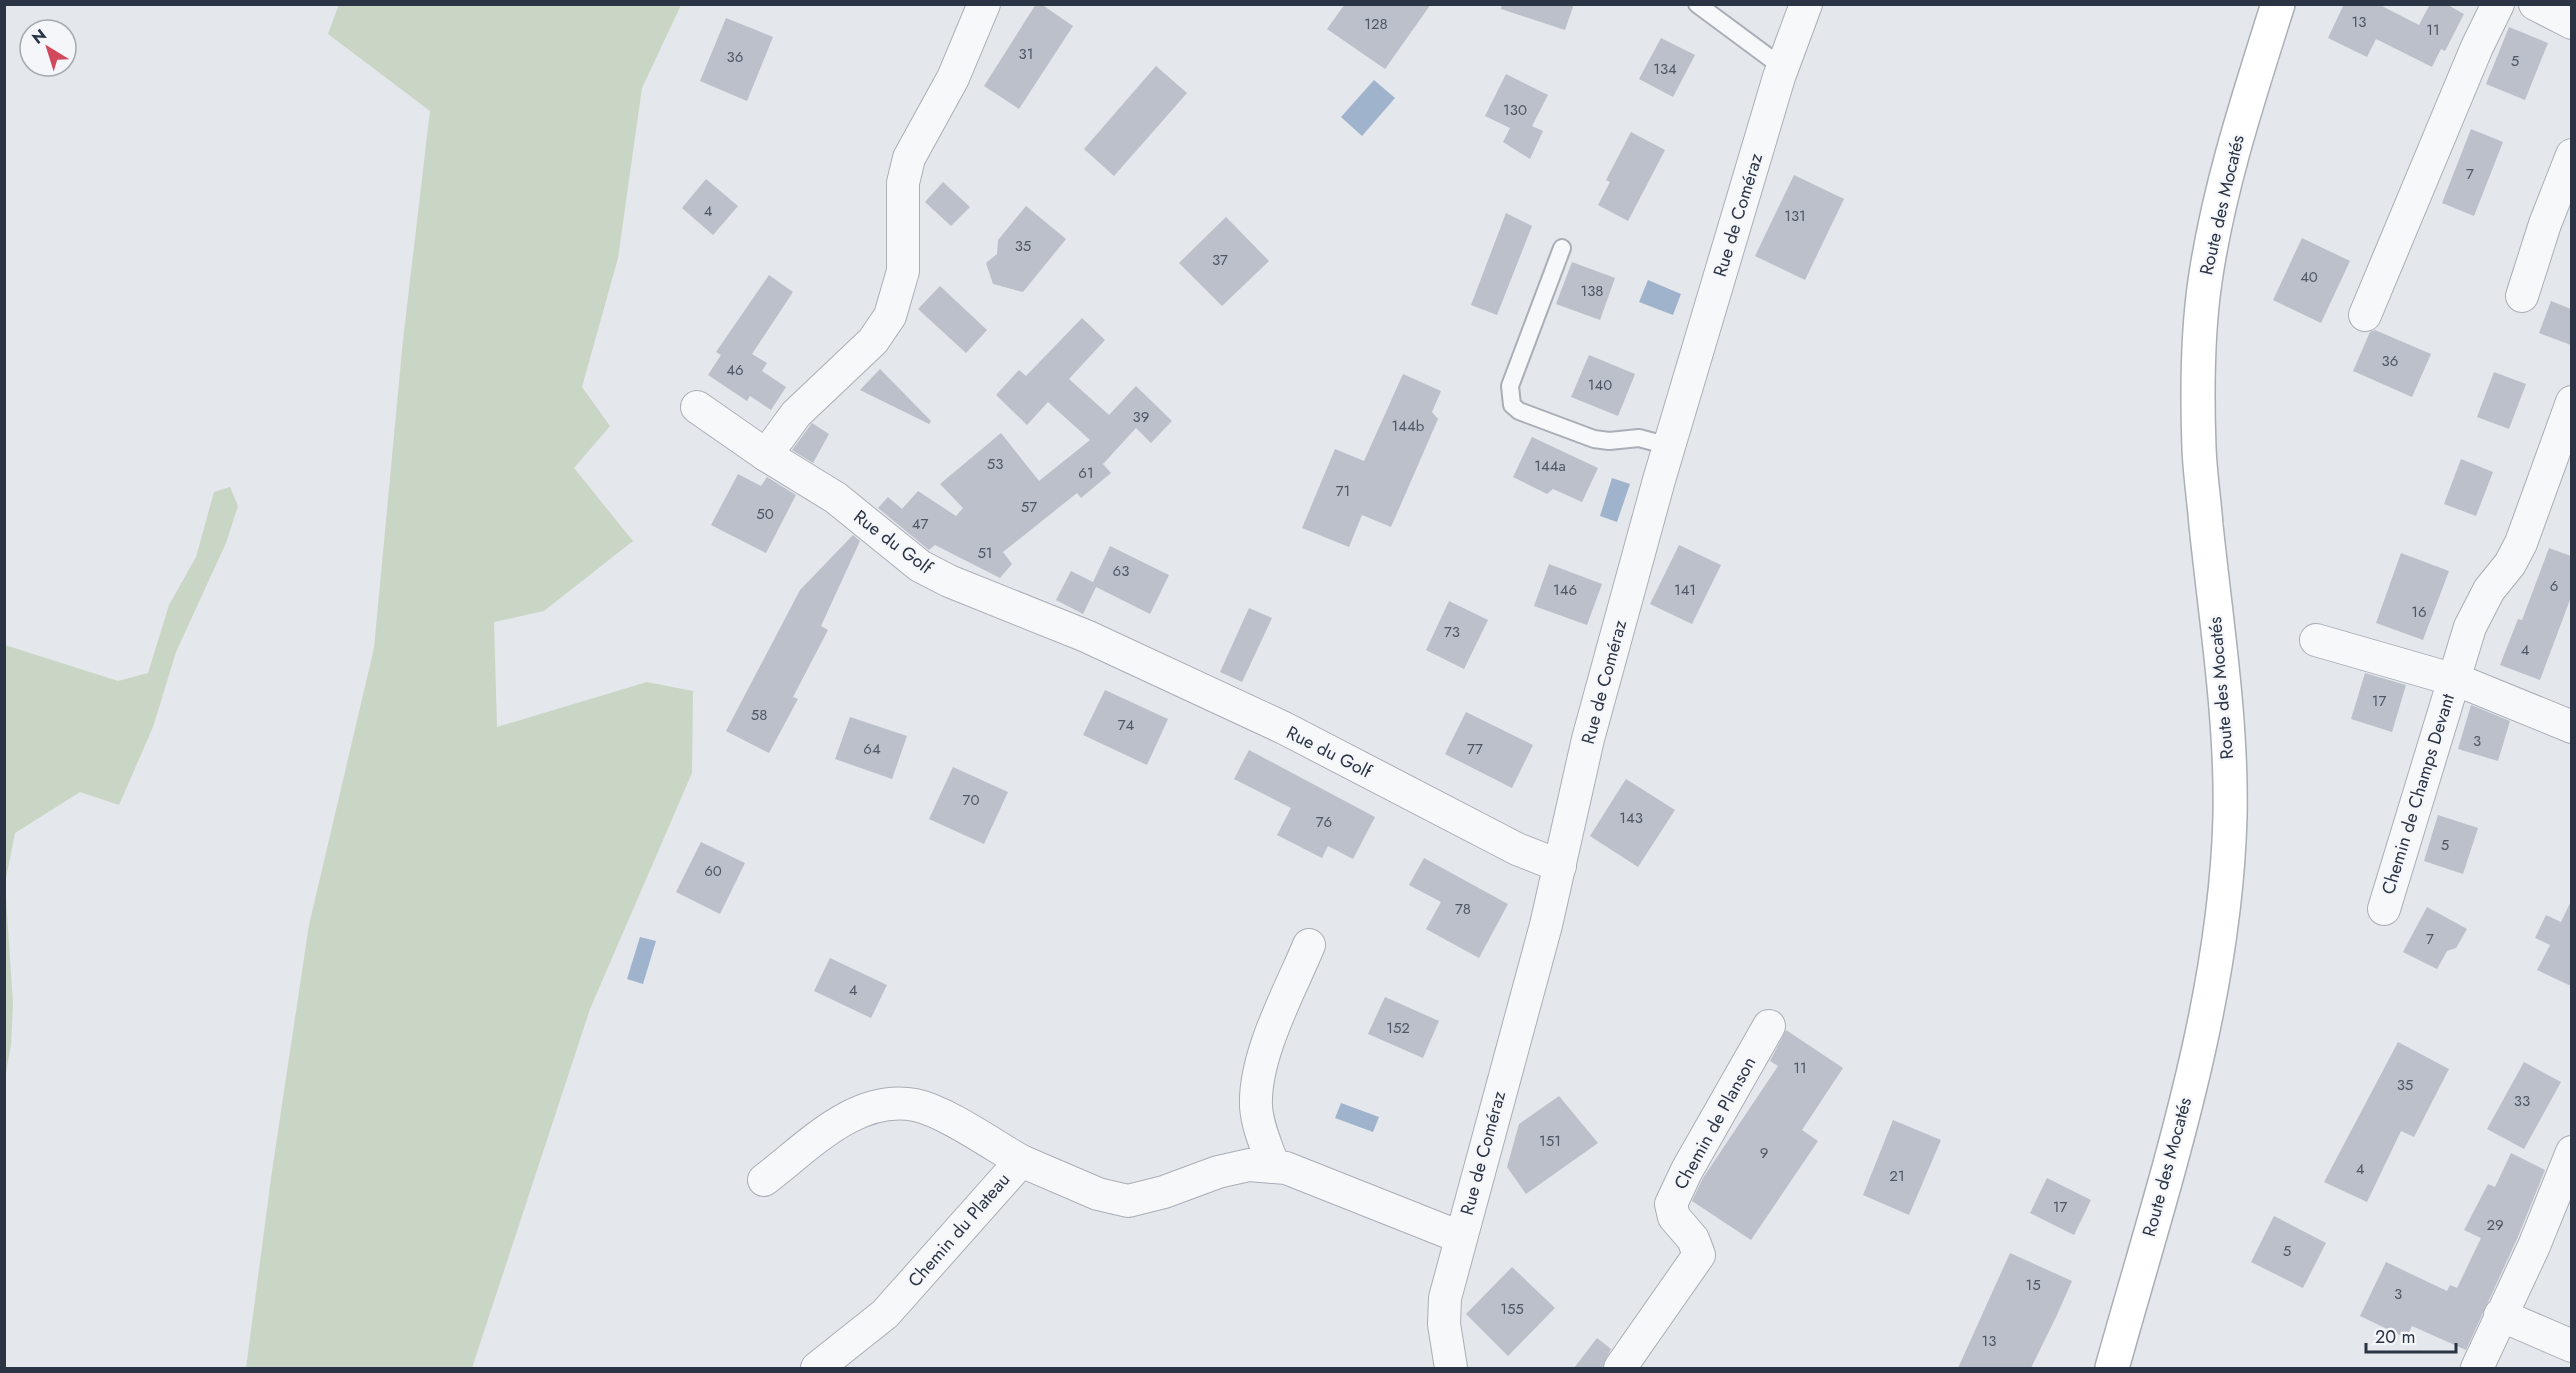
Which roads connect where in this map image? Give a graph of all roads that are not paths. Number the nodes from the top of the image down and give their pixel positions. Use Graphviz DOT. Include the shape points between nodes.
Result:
graph roads {
  1 [pos="984,4"];
  2 [pos="1697,4"];
  3 [pos="1806,4"];
  4 [pos="2278,4"];
  5 [pos="2498,4"];
  6 [pos="2535,4"];
  7 [pos="2571,23"];
  8 [pos="1782,67"];
  9 [pos="2571,155"];
  10 [pos="1562,248"];
  11 [pos="2523,296"];
  12 [pos="2365,315"];
  13 [pos="2571,402"];
  14 [pos="697,406"];
  15 [pos="1669,446"];
  16 [pos="766,455"];
  17 [pos="2316,640"];
  18 [pos="2453,679"];
  19 [pos="2571,727"];
  20 [pos="1560,866"];
  21 [pos="2384,909"];
  22 [pos="1309,945"];
  23 [pos="1769,1026"];
  24 [pos="2571,1152"];
  25 [pos="1021,1161"];
  26 [pos="1274,1167"];
  27 [pos="764,1180"];
  28 [pos="1460,1237"];
  29 [pos="2500,1315"];
  30 [pos="2571,1346"];
  31 [pos="817,1368"];
  32 [pos="1451,1368"];
  33 [pos="1620,1368"];
  34 [pos="2112,1368"];
  35 [pos="2477,1368"];
  1 -- 16 [label="street" via="953,78 909,158 903,183 903,271 890,316 873,341 796,414"];
  2 -- 8 [label="lane"];
  3 -- 8 [label="street, Rue de Coméraz"];
  4 -- 34 [label="street, Route des Mocatés" via="2223,186 2204,285 2199,338 2199,452 2224,702 2229,804 2222,915 2208,1007 2183,1110"];
  5 -- 12 [label="street"];
  6 -- 7 [label="street"];
  8 -- 15 [label="street, Rue de Coméraz"];
  9 -- 11 [label="street"];
  10 -- 15 [label="lane" via="1510,386 1512,405 1594,440 1639,438"];
  13 -- 18 [label="street, Chemin de Champs Devant" via="2521,543 2478,611"];
  14 -- 16 [label="street, Rue du Golf"];
  15 -- 20 [label="street, Rue de Coméraz" via="1588,740"];
  16 -- 20 [label="street, Rue du Golf" via="836,498 920,566 1086,636 1284,728 1517,849"];
  17 -- 18 [label="street, Chemin de Champs Devant"];
  18 -- 19 [label="street, Chemin de Champs Devant"];
  18 -- 21 [label="street, Chemin de Champs Devant"];
  20 -- 28 [label="street, Rue de Coméraz"];
  22 -- 26 [label="street" via="1269,1042 1257,1086 1256,1107"];
  23 -- 33 [label="street, Chemin de Planson" via="1671,1204 1674,1217 1693,1239 1699,1255"];
  24 -- 29 [label="street" via="2534,1246"];
  25 -- 26 [label="street, Chemin du Plateau" via="1098,1194 1128,1201 1228,1169 1249,1165"];
  25 -- 27 [label="street" via="939,1115 916,1106 885,1103 846,1119"];
  25 -- 31 [label="street, Chemin du Plateau" via="885,1314"];
  26 -- 28 [label="street, Chemin du Plateau" via="1286,1168"];
  28 -- 32 [label="street, Rue de Coméraz" via="1444,1308"];
  29 -- 30 [label="street"];
  29 -- 35 [label="street"];
}
